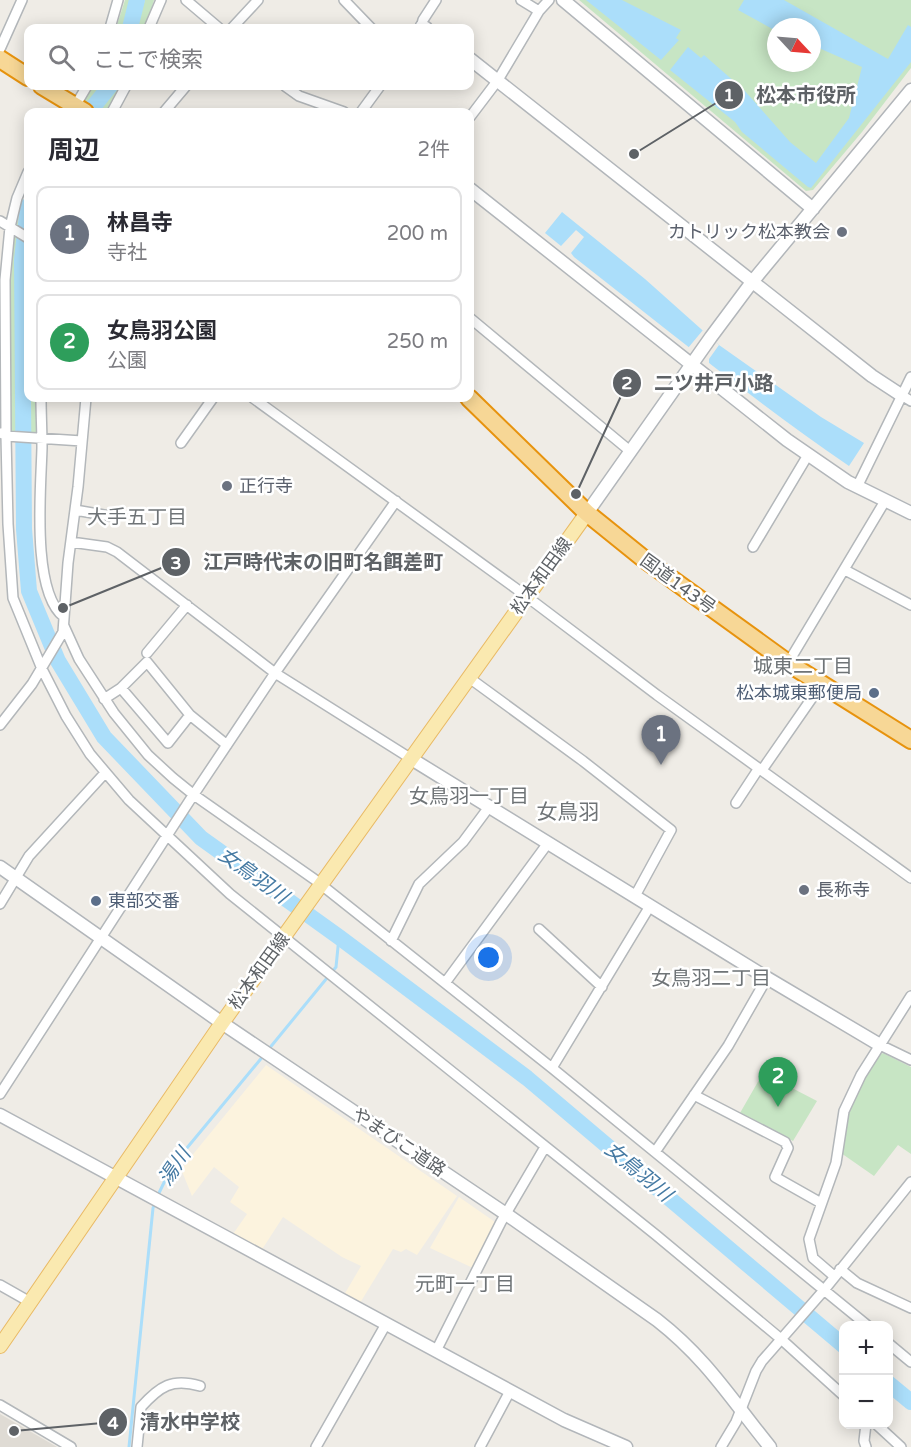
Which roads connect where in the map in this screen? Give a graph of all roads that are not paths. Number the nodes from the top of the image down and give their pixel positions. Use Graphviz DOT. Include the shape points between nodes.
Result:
graph roads {
  1 [pos="22,0"];
  2 [pos="118,0"];
  3 [pos="162,0"];
  4 [pos="186,0"];
  5 [pos="258,0"];
  6 [pos="344,0"];
  7 [pos="436,0"];
  8 [pos="521,0"];
  9 [pos="549,0"];
  10 [pos="563,0"];
  11 [pos="540,11"];
  12 [pos="111,24"];
  13 [pos="151,24"];
  14 [pos="214,24"];
  15 [pos="236,24"];
  16 [pos="367,24"];
  17 [pos="423,24"];
  18 [pos="0,49"];
  19 [pos="0,59"];
  20 [pos="474,62"];
  21 [pos="24,74"];
  22 [pos="498,80"];
  23 [pos="48,90"];
  24 [pos="85,90"];
  25 [pos="124,90"];
  26 [pos="183,90"];
  27 [pos="291,90"];
  28 [pos="377,90"];
  29 [pos="911,90"];
  30 [pos="74,108"];
  31 [pos="78,108"];
  32 [pos="114,108"];
  33 [pos="167,108"];
  34 [pos="333,108"];
  35 [pos="364,108"];
  36 [pos="474,112"];
  37 [pos="24,181"];
  38 [pos="474,192"];
  39 [pos="813,208"];
  40 [pos="0,221"];
  41 [pos="11,228"];
  42 [pos="24,236"];
  43 [pos="752,282"];
  44 [pos="474,321"];
  45 [pos="695,360"];
  46 [pos="911,377"];
  47 [pos="906,398"];
  48 [pos="41,402"];
  49 [pos="86,402"];
  50 [pos="210,402"];
  51 [pos="259,402"];
  52 [pos="473,402"];
  53 [pos="5,435"];
  54 [pos="40,438"];
  55 [pos="82,441"];
  56 [pos="181,443"];
  57 [pos="630,451"];
  58 [pos="808,455"];
  59 [pos="857,487"];
  60 [pos="396,501"];
  61 [pos="885,501"];
  62 [pos="75,510"];
  63 [pos="587,513"];
  64 [pos="911,513"];
  65 [pos="116,517"];
  66 [pos="71,542"];
  67 [pos="753,547"];
  68 [pos="845,570"];
  69 [pos="526,597"];
  70 [pos="187,605"];
  71 [pos="911,605"];
  72 [pos="64,625"];
  73 [pos="147,653"];
  74 [pos="788,663"];
  75 [pos="43,668"];
  76 [pos="275,673"];
  77 [pos="468,677"];
  78 [pos="821,685"];
  79 [pos="121,688"];
  80 [pos="104,699"];
  81 [pos="190,715"];
  82 [pos="0,725"];
  83 [pos="911,740"];
  84 [pos="227,745"];
  85 [pos="410,758"];
  86 [pos="761,769"];
  87 [pos="105,773"];
  88 [pos="192,797"];
  89 [pos="736,803"];
  90 [pos="489,807"];
  91 [pos="168,834"];
  92 [pos="548,843"];
  93 [pos="0,867"];
  94 [pos="16,878"];
  95 [pos="911,878"];
  96 [pos="319,886"];
  97 [pos="635,896"];
  98 [pos="0,904"];
  99 [pos="650,906"];
  100 [pos="539,929"];
  101 [pos="284,935"];
  102 [pos="101,937"];
  103 [pos="391,941"];
  104 [pos="767,978"];
  105 [pos="446,983"];
  106 [pos="602,987"];
  107 [pos="911,996"];
  108 [pos="222,1023"];
  109 [pos="880,1045"];
  110 [pos="911,1060"];
  111 [pos="552,1068"];
  112 [pos="0,1094"];
  113 [pos="694,1095"];
  114 [pos="0,1115"];
  115 [pos="545,1147"];
  116 [pos="655,1152"];
  117 [pos="116,1177"];
  118 [pos="911,1182"];
  119 [pos="821,1203"];
  120 [pos="506,1214"];
  121 [pos="837,1272"];
  122 [pos="0,1285"];
  123 [pos="823,1291"];
  124 [pos="30,1302"];
  125 [pos="911,1308"];
  126 [pos="862,1321"];
  127 [pos="386,1324"];
  128 [pos="783,1337"];
  129 [pos="0,1346"];
  130 [pos="893,1347"];
  131 [pos="436,1351"];
  132 [pos="911,1362"];
  133 [pos="200,1386"];
  134 [pos="510,1391"];
  135 [pos="839,1392"];
  136 [pos="0,1405"];
  137 [pos="741,1409"];
  138 [pos="866,1429"];
  139 [pos="881,1429"];
  140 [pos="71,1447"];
  141 [pos="137,1447"];
  142 [pos="316,1447"];
  143 [pos="480,1447"];
  144 [pos="626,1447"];
  145 [pos="721,1447"];
  146 [pos="770,1447"];
  147 [pos="866,1447"];
  148 [pos="901,1447"];
  1 -- 18 [label="street"];
  2 -- 12 [label="street"];
  3 -- 13 [label="street"];
  4 -- 14 [label="street"];
  5 -- 15 [label="street"];
  6 -- 16 [label="street"];
  7 -- 17 [label="street"];
  8 -- 11 [label="street"];
  9 -- 11 [label="street"];
  10 -- 39 [label="street"];
  11 -- 22 [label="street"];
  19 -- 21 [label="highway"];
  20 -- 22 [label="street"];
  22 -- 36 [label="street"];
  22 -- 43 [label="street"];
  23 -- 30 [label="highway"];
  24 -- 31 [label="street"];
  25 -- 32 [label="street"];
  26 -- 33 [label="street"];
  27 -- 34 [label="street"];
  28 -- 35 [label="street"];
  29 -- 39 [label="street"];
  37 -- 41 [label="street"];
  38 -- 45 [label="street"];
  39 -- 43 [label="street"];
  40 -- 41 [label="street"];
  41 -- 42 [label="street"];
  41 -- 53 [label="street" via="6,280"];
  43 -- 45 [label="street"];
  43 -- 47 [label="street"];
  44 -- 57 [label="street"];
  45 -- 57 [label="street"];
  45 -- 58 [label="street"];
  46 -- 47 [label="street"];
  47 -- 59 [label="street"];
  48 -- 54 [label="street"];
  49 -- 55 [label="street"];
  50 -- 56 [label="street"];
  51 -- 60 [label="street"];
  52 -- 63 [label="highway, 国道143号"];
  53 -- 54 [label="street"];
  53 -- 75 [label="street" via="13,598"];
  54 -- 55 [label="street"];
  54 -- 72 [label="street" via="42,563"];
  55 -- 62 [label="street"];
  57 -- 63 [label="street"];
  58 -- 59 [label="street"];
  58 -- 67 [label="street"];
  59 -- 61 [label="street"];
  60 -- 69 [label="street"];
  60 -- 76 [label="street"];
  61 -- 64 [label="street"];
  61 -- 68 [label="street"];
  62 -- 65 [label="street"];
  62 -- 66 [label="street"];
  63 -- 69 [label="main road, 松本和田線"];
  63 -- 74 [label="highway, 国道143号"];
  66 -- 70 [label="street" via="117,552"];
  66 -- 72 [label="street"];
  68 -- 71 [label="street"];
  68 -- 74 [label="street"];
  69 -- 77 [label="main road, 松本和田線"];
  69 -- 86 [label="street"];
  70 -- 73 [label="street"];
  70 -- 76 [label="street"];
  72 -- 75 [label="street"];
  72 -- 80 [label="street"];
  74 -- 78 [label="highway, 国道143号"];
  75 -- 82 [label="street"];
  75 -- 87 [label="street" via="66,716"];
  76 -- 84 [label="street"];
  76 -- 85 [label="street"];
  77 -- 85 [label="main road, 松本和田線"];
  77 -- 97 [label="street" via="671,830"];
  78 -- 83 [label="highway, 国道143号"];
  78 -- 86 [label="street"];
  79 -- 80 [label="street"];
  79 -- 81 [label="street" via="147,662"];
  79 -- 81 [label="street" via="168,743"];
  80 -- 88 [label="street" via="148,755"];
  81 -- 84 [label="street"];
  84 -- 88 [label="street"];
  85 -- 90 [label="street"];
  85 -- 96 [label="main road, 松本和田線"];
  86 -- 89 [label="street"];
  86 -- 95 [label="street"];
  87 -- 91 [label="street"];
  87 -- 94 [label="street" via="48,833"];
  88 -- 91 [label="street"];
  88 -- 96 [label="street"];
  90 -- 92 [label="street"];
  90 -- 103 [label="street" via="464,842 419,884"];
  91 -- 101 [label="street" via="230,894"];
  91 -- 102 [label="street"];
  92 -- 97 [label="street"];
  92 -- 105 [label="street"];
  93 -- 94 [label="street, やまびこ道路"];
  94 -- 98 [label="street"];
  94 -- 102 [label="street, やまびこ道路"];
  96 -- 101 [label="main road, 松本和田線"];
  96 -- 103 [label="street"];
  97 -- 99 [label="street"];
  99 -- 104 [label="street"];
  99 -- 106 [label="street"];
  100 -- 106 [label="street"];
  101 -- 108 [label="main road, 松本和田線"];
  101 -- 115 [label="street"];
  102 -- 108 [label="street, やまびこ道路"];
  102 -- 112 [label="street"];
  103 -- 105 [label="street"];
  104 -- 109 [label="street"];
  104 -- 113 [label="street"];
  105 -- 111 [label="street"];
  106 -- 111 [label="street"];
  107 -- 109 [label="street"];
  108 -- 117 [label="main road, 松本和田線"];
  108 -- 120 [label="street, やまびこ道路"];
  109 -- 110 [label="street"];
  109 -- 119 [label="street" via="844,1111 836,1163"];
  111 -- 116 [label="street"];
  113 -- 116 [label="street"];
  113 -- 119 [label="street" via="784,1142 788,1148 775,1177"];
  114 -- 117 [label="street"];
  115 -- 120 [label="street"];
  115 -- 128 [label="street"];
  116 -- 123 [label="street"];
  117 -- 124 [label="main road, 松本和田線"];
  117 -- 127 [label="street"];
  118 -- 121 [label="street"];
  119 -- 121 [label="street" via="809,1239 813,1258"];
  120 -- 131 [label="street"];
  120 -- 137 [label="street, やまびこ道路" via="677,1336 711,1369"];
  121 -- 123 [label="street"];
  121 -- 125 [label="street"];
  122 -- 124 [label="street"];
  123 -- 126 [label="street"];
  123 -- 128 [label="street"];
  124 -- 129 [label="main road, 松本和田線"];
  127 -- 131 [label="street"];
  127 -- 142 [label="street"];
  128 -- 135 [label="street"];
  128 -- 137 [label="street" via="756,1371"];
  130 -- 132 [label="street"];
  131 -- 134 [label="street"];
  133 -- 141 [label="street" via="172,1382 144,1403"];
  134 -- 143 [label="street"];
  134 -- 144 [label="street"];
  136 -- 140 [label="street"];
  137 -- 145 [label="street"];
  137 -- 146 [label="street, やまびこ道路"];
  138 -- 147 [label="street"];
  139 -- 148 [label="street"];
}
